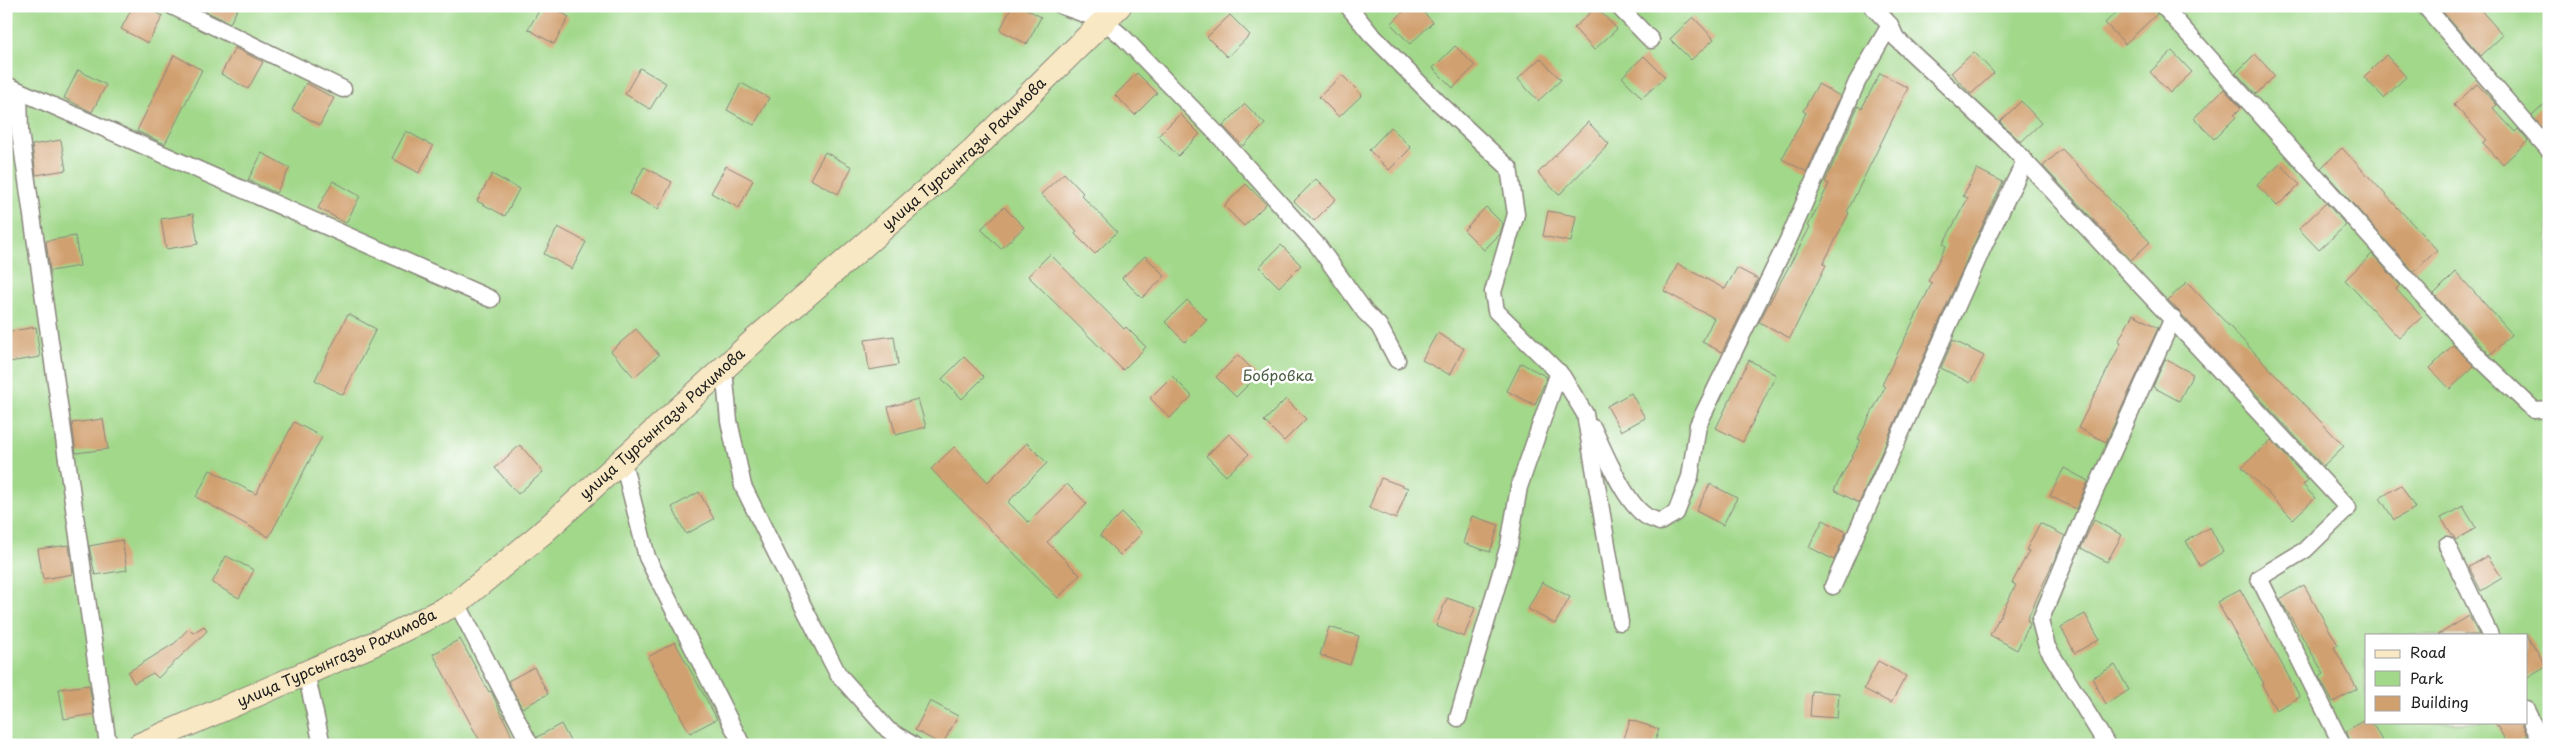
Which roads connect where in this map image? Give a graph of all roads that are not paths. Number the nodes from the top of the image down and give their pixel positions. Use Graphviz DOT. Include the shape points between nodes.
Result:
graph roads {
  1 [pos="172,6"];
  2 [pos="1062,6"];
  3 [pos="1348,6"];
  4 [pos="1618,6"];
  5 [pos="1872,6"];
  6 [pos="2163,6"];
  7 [pos="2425,6"];
  8 [pos="1112,14"];
  9 [pos="1890,25"];
  10 [pos="1651,40"];
  11 [pos="13,88"];
  12 [pos="343,89"];
  13 [pos="2549,150"];
  14 [pos="2025,161"];
  15 [pos="491,299"];
  16 [pos="2173,318"];
  17 [pos="1397,360"];
  18 [pos="724,370"];
  19 [pos="1559,372"];
  20 [pos="2549,409"];
  21 [pos="1585,414"];
  22 [pos="622,462"];
  23 [pos="2447,545"];
  24 [pos="1833,586"];
  25 [pos="456,603"];
  26 [pos="1620,622"];
  27 [pos="2490,634"];
  28 [pos="306,673"];
  29 [pos="2528,714"];
  30 [pos="1458,718"];
  31 [pos="108,745"];
  32 [pos="140,745"];
  33 [pos="322,745"];
  34 [pos="530,745"];
  35 [pos="742,745"];
  36 [pos="913,745"];
  37 [pos="2107,745"];
  38 [pos="2342,745"];
  39 [pos="2543,745"];
  1 -- 12 [label="street"];
  2 -- 8 [label="street"];
  3 -- 19 [label="street" via="1438,102 1508,168 1516,214 1493,292 1496,311"];
  4 -- 10 [label="street"];
  5 -- 9 [label="street"];
  6 -- 20 [label="street" via="2472,351 2534,410"];
  7 -- 13 [label="street"];
  8 -- 17 [label="street" via="1123,37 1220,137 1318,246 1365,312 1380,326"];
  8 -- 18 [label="street, улица Турсынгазы Рахимова" via="972,151"];
  9 -- 14 [label="street" via="1896,38"];
  9 -- 21 [label="street" via="1857,82 1790,236 1698,425 1690,477 1676,513 1660,522 1645,516 1618,480"];
  11 -- 15 [label="street"];
  11 -- 31 [label="street"];
  14 -- 16 [label="street"];
  14 -- 24 [label="street" via="1984,245"];
  16 -- 37 [label="street" via="2040,621 2047,647"];
  16 -- 38 [label="street" via="2348,508 2305,550 2259,578"];
  18 -- 22 [label="street, улица Турсынгазы Рахимова"];
  18 -- 36 [label="street" via="729,421 743,486 782,565 838,674 888,730"];
  19 -- 21 [label="street"];
  19 -- 30 [label="street" via="1519,487 1509,545"];
  21 -- 26 [label="street"];
  22 -- 25 [label="street, улица Турсынгазы Рахимова"];
  22 -- 35 [label="street" via="647,558"];
  23 -- 27 [label="street"];
  25 -- 28 [label="street, улица Турсынгазы Рахимова"];
  25 -- 34 [label="street"];
  28 -- 32 [label="street, улица Турсынгазы Рахимова"];
  28 -- 33 [label="street"];
  29 -- 39 [label="street"];
}
